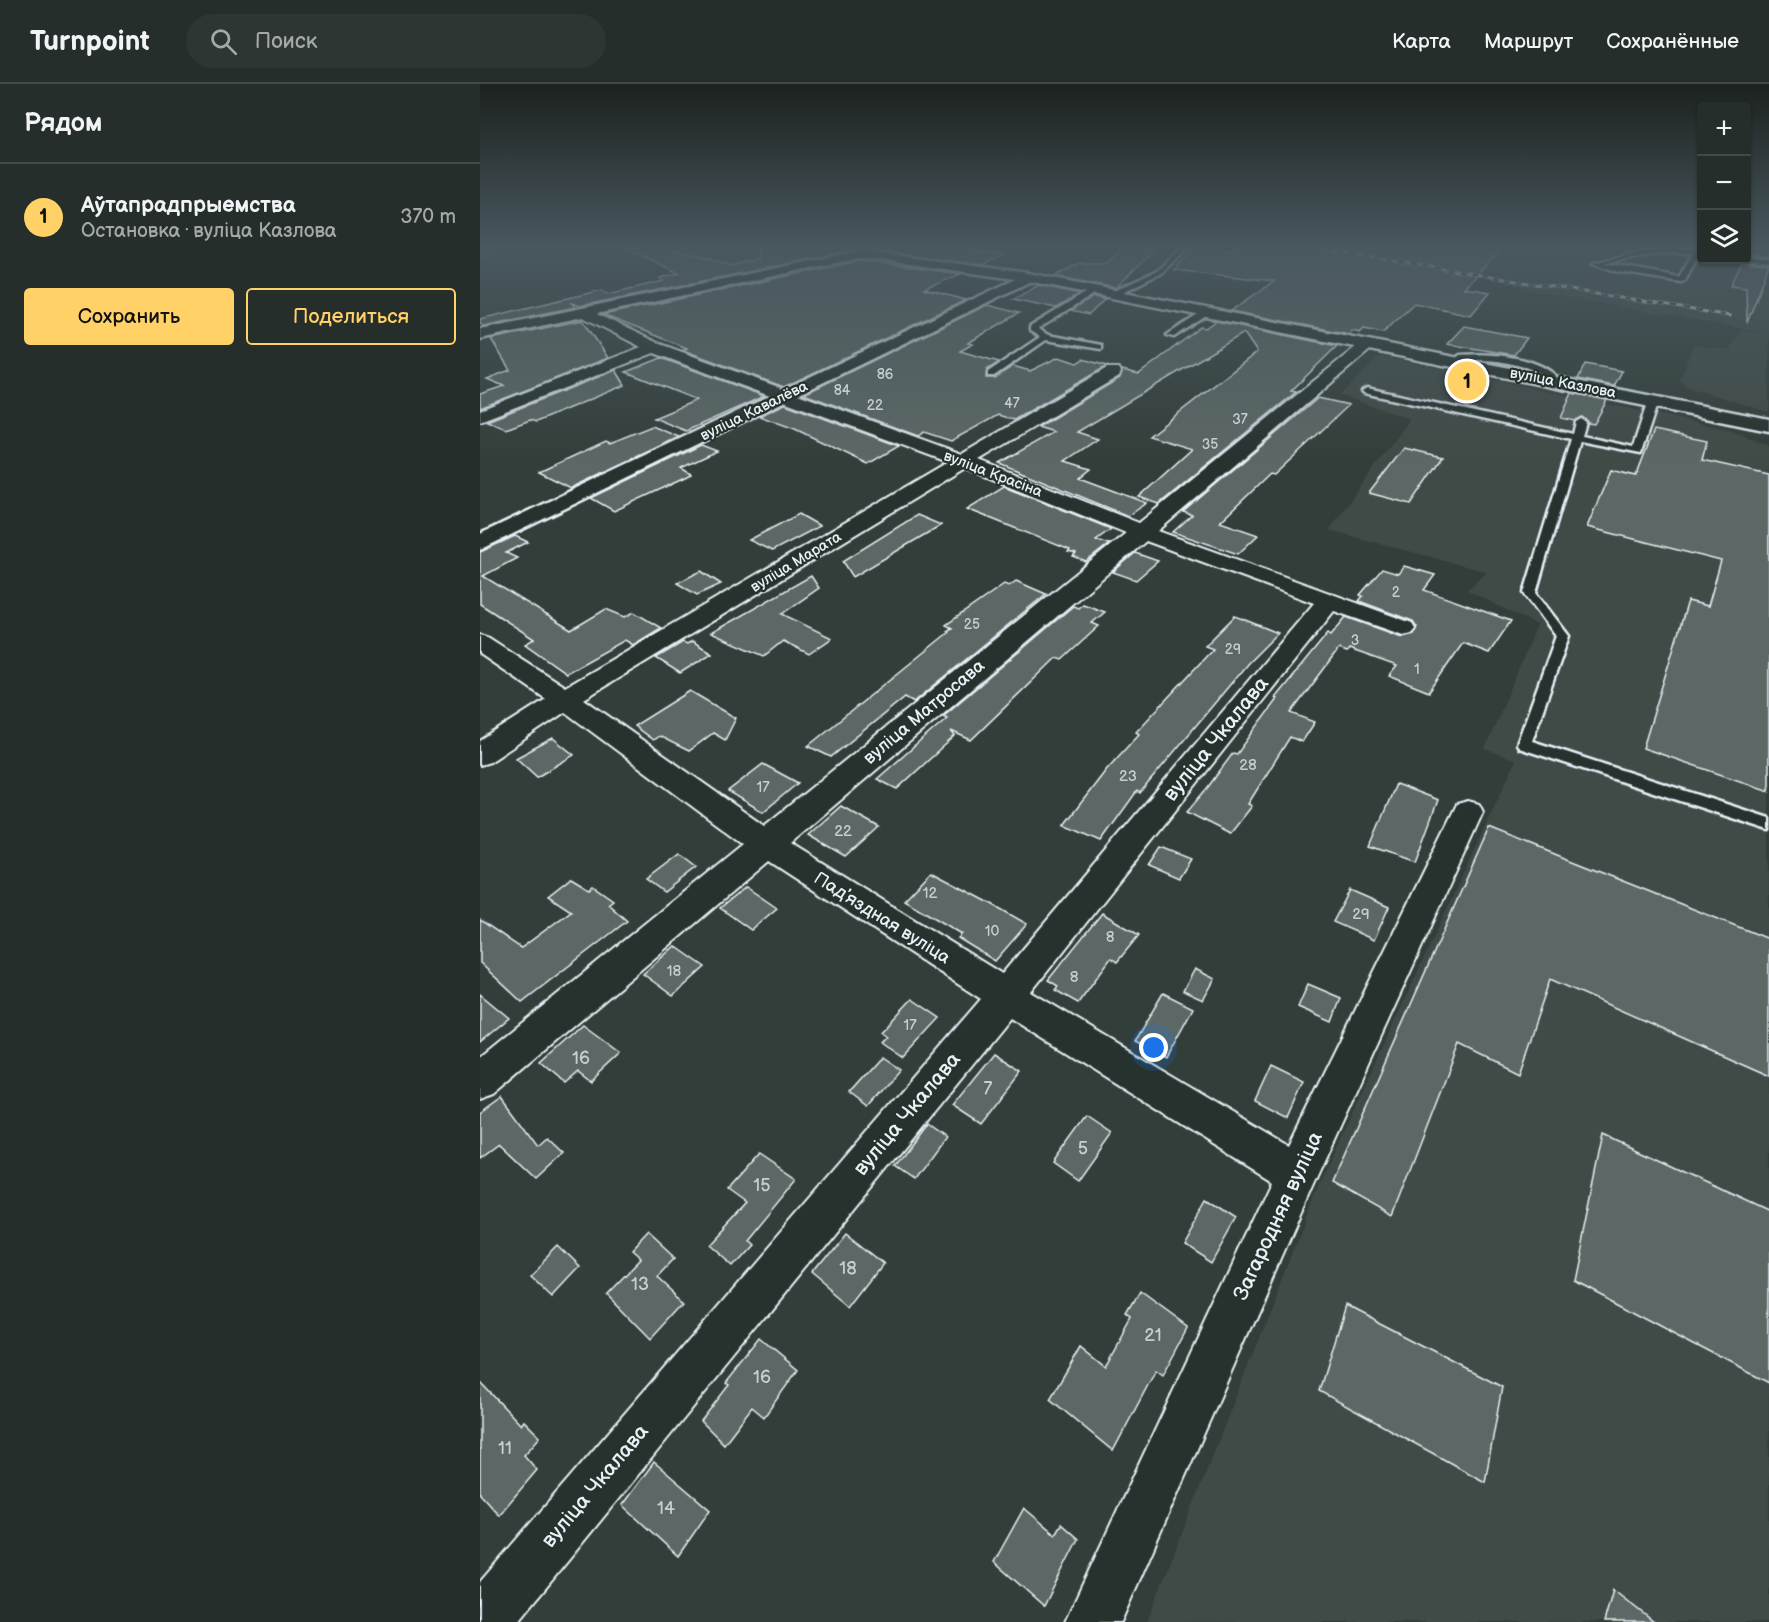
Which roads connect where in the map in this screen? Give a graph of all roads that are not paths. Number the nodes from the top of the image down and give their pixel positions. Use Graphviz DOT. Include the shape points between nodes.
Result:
graph roads {
  1 [pos="557,319"];
  2 [pos="598,319"];
  3 [pos="942,319"];
  4 [pos="1052,319"];
  5 [pos="1198,319"];
  6 [pos="1237,319"];
  7 [pos="480,334"];
  8 [pos="1171,335"];
  9 [pos="1045,337"];
  10 [pos="1369,344"];
  11 [pos="654,347"];
  12 [pos="1098,347"];
  13 [pos="1113,372"];
  14 [pos="991,374"];
  15 [pos="1367,391"];
  16 [pos="784,396"];
  17 [pos="1653,401"];
  18 [pos="480,416"];
  19 [pos="1581,422"];
  20 [pos="1769,425"];
  21 [pos="1576,439"];
  22 [pos="964,461"];
  23 [pos="1142,532"];
  24 [pos="480,543"];
  25 [pos="1328,602"];
  26 [pos="1403,628"];
  27 [pos="480,643"];
  28 [pos="565,699"];
  29 [pos="480,755"];
  30 [pos="1468,812"];
  31 [pos="1769,824"];
  32 [pos="765,843"];
  33 [pos="1006,996"];
  34 [pos="480,1081"];
  35 [pos="1297,1173"];
  36 [pos="482,1622"];
  37 [pos="1093,1622"];
  1 -- 7 [label="main road, вуліца Казлова"];
  2 -- 11 [label="street, вуліца Красіна"];
  3 -- 16 [label="main road, вуліца Кавалёва"];
  4 -- 9 [label="lane" via="1033,329"];
  5 -- 8 [label="lane"];
  6 -- 10 [label="main road, вуліца Казлова"];
  9 -- 12 [label="lane"];
  9 -- 14 [label="lane"];
  10 -- 17 [label="main road, вуліца Казлова"];
  10 -- 23 [label="street, вуліца Матросава"];
  11 -- 16 [label="street, вуліца Красіна"];
  11 -- 18 [label="street"];
  13 -- 22 [label="street, вуліца Марата"];
  15 -- 21 [label="lane"];
  16 -- 22 [label="street, вуліца Красіна"];
  16 -- 24 [label="main road, вуліца Кавалёва"];
  17 -- 20 [label="main road, вуліца Казлова"];
  17 -- 21 [label="lane" via="1637,451"];
  19 -- 21 [label="lane"];
  21 -- 31 [label="lane" via="1530,593 1563,636 1524,744"];
  22 -- 23 [label="street, вуліца Красіна"];
  22 -- 28 [label="street, вуліца Марата"];
  23 -- 25 [label="street, вуліца Красіна"];
  23 -- 32 [label="street, вуліца Матросава"];
  25 -- 26 [label="street, вуліца Красіна"];
  25 -- 33 [label="street, вуліца Чкалава"];
  27 -- 28 [label="street, Падʼяздная вуліца"];
  28 -- 29 [label="street, вуліца Марата"];
  28 -- 32 [label="street, Падʼяздная вуліца"];
  30 -- 35 [label="street, Загародняя вуліца"];
  32 -- 33 [label="street, Падʼяздная вуліца"];
  32 -- 34 [label="street, вуліца Матросава"];
  33 -- 35 [label="street, Падʼяздная вуліца"];
  33 -- 36 [label="street, вуліца Чкалава"];
  35 -- 37 [label="street, Загародняя вуліца"];
}
